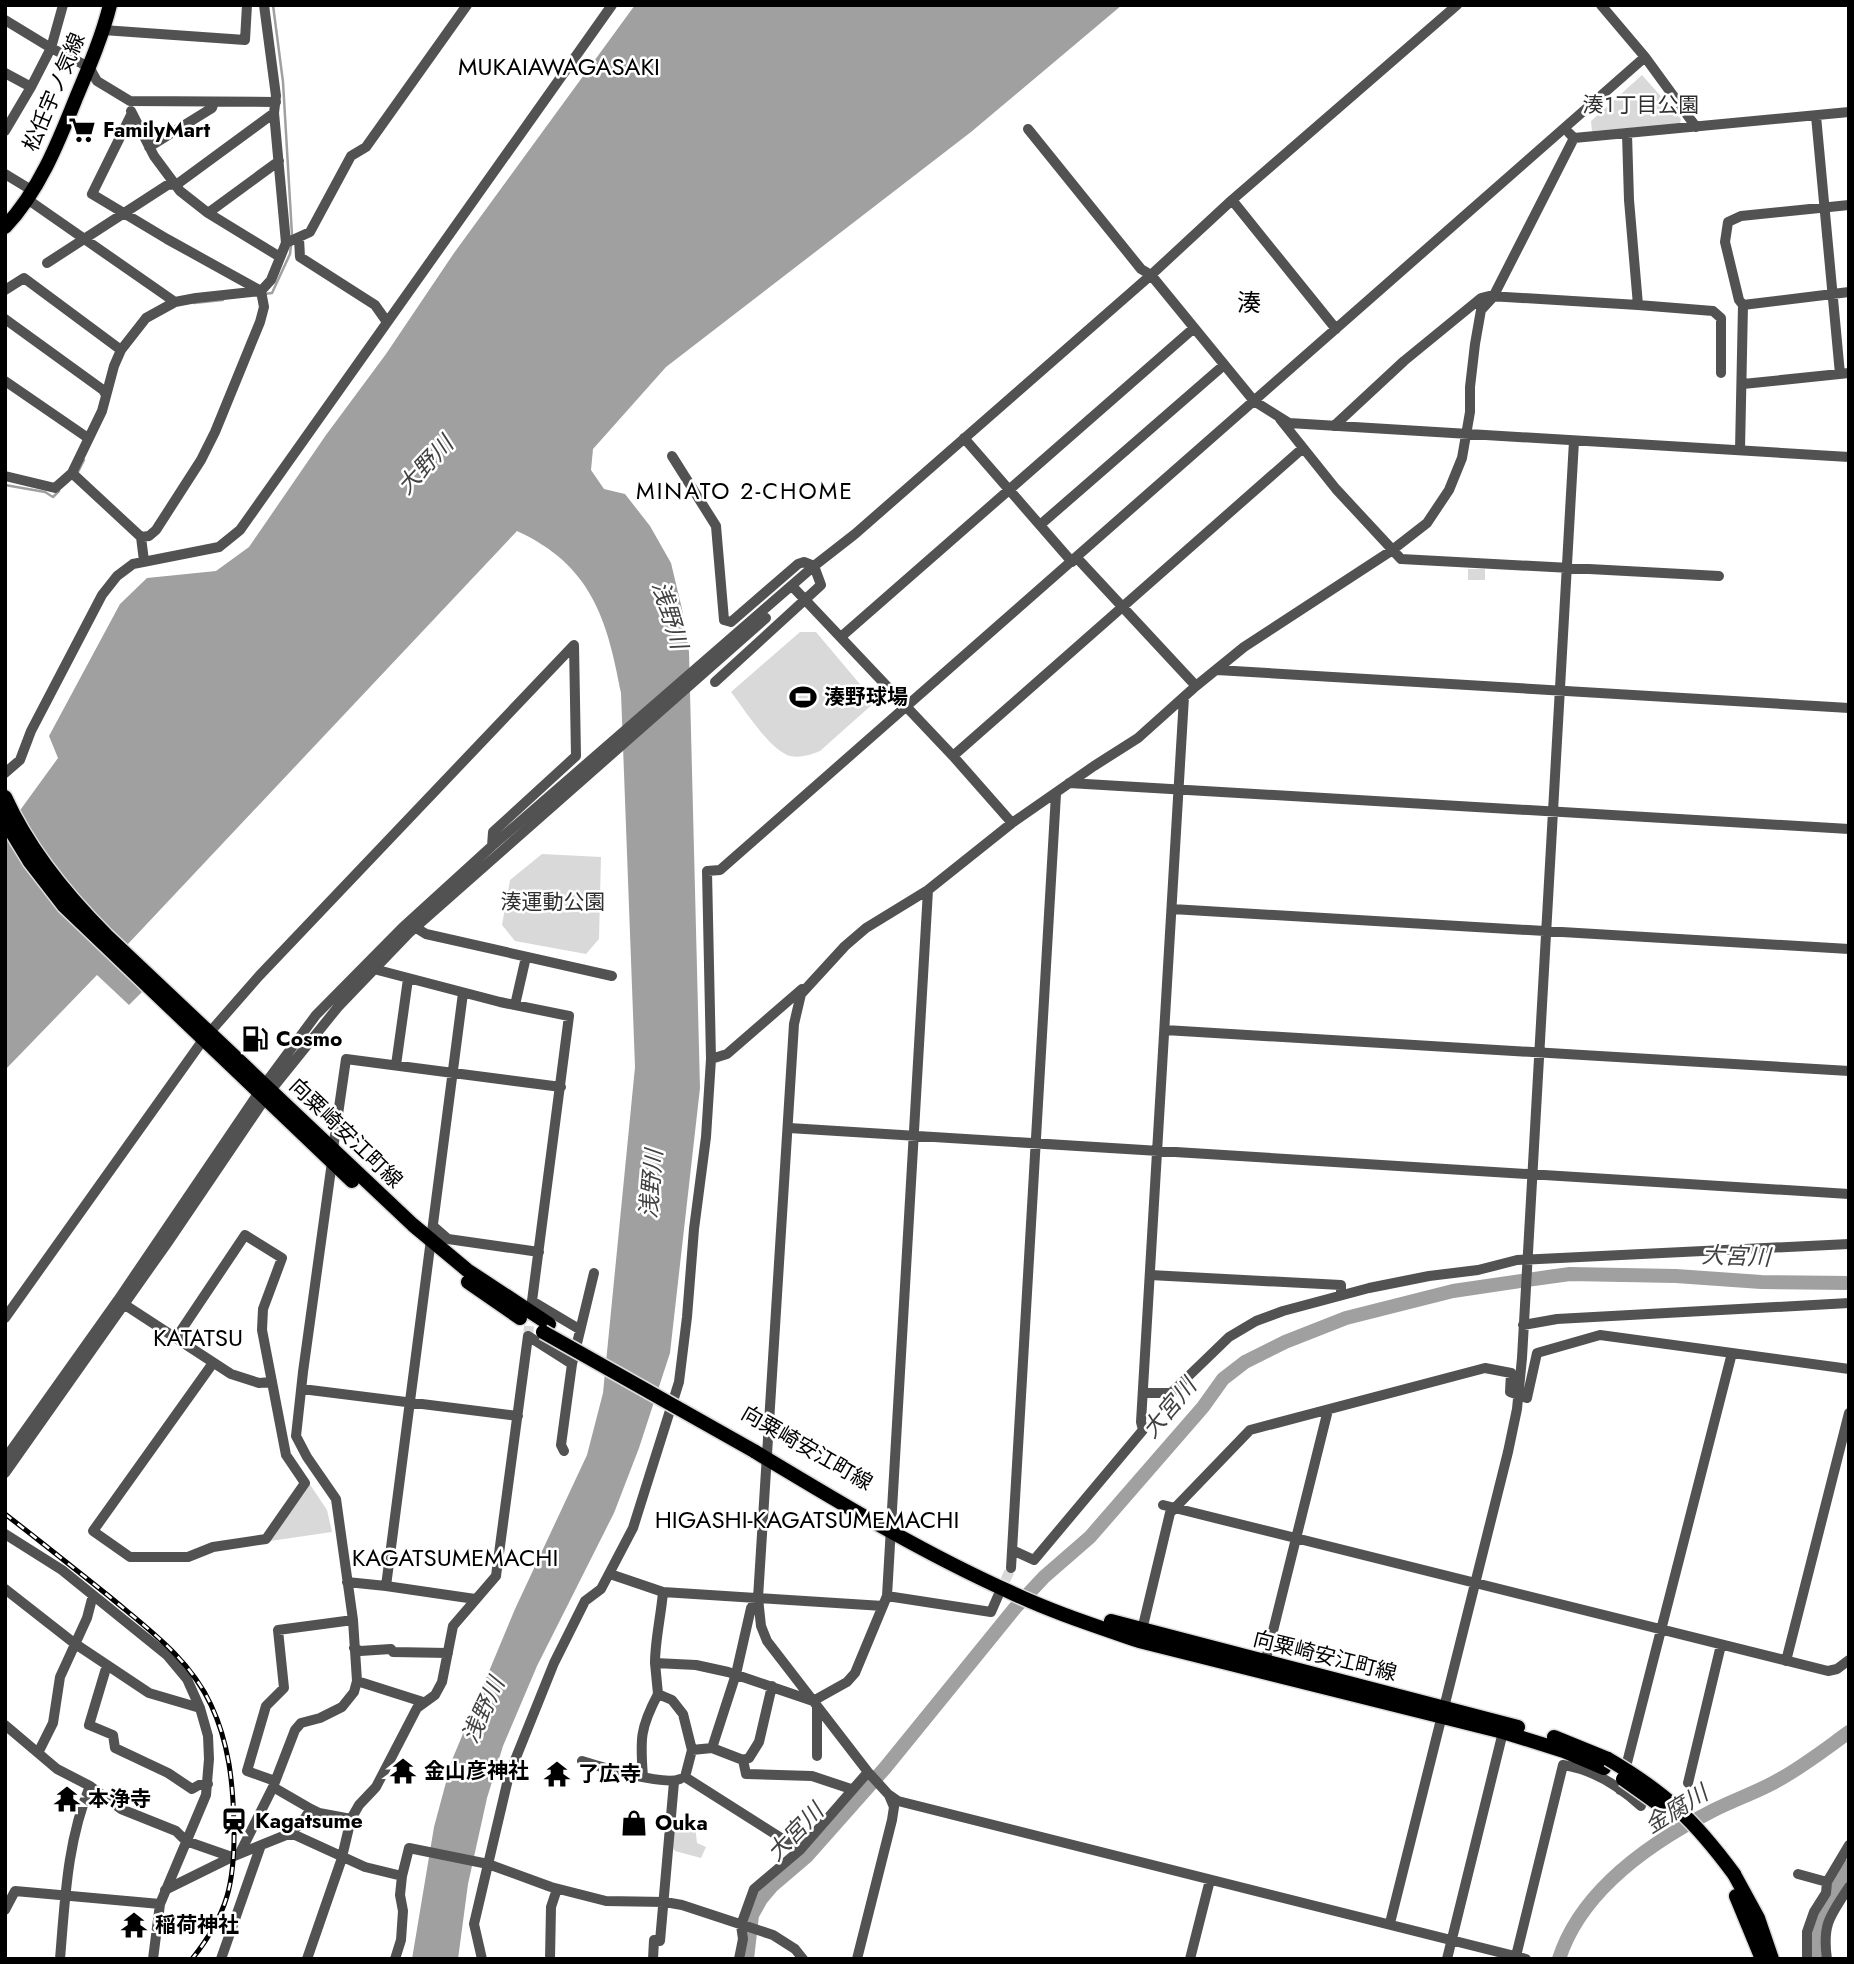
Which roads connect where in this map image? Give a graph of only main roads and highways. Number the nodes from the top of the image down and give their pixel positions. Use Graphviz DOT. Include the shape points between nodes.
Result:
graph roads {
  1 [pos="110,5"];
  2 [pos="5,227"];
  3 [pos="5,797"];
  4 [pos="5,821"];
  5 [pos="191,1021"];
  6 [pos="1078,1615"];
  7 [pos="1443,1713"];
  8 [pos="1606,1764"];
  9 [pos="1730,1877"];
  10 [pos="1762,1959"];
  11 [pos="1772,1959"];
  1 -- 2 [label="main road, 松任宇ノ気線" via="59,140 30,195"];
  3 -- 5 [label="main road, 向粟崎安江町線" via="30,845 78,906"];
  4 -- 5 [label="main road, 向粟崎安江町線" via="64,906"];
  5 -- 6 [label="main road, 向粟崎安江町線" via="333,1156 467,1270 546,1328 1008,1592"];
  6 -- 7 [label="main road, 向粟崎安江町線"];
  6 -- 7 [label="main road, 向粟崎安江町線" via="1152,1644"];
  7 -- 8 [label="main road, 向粟崎安江町線"];
  7 -- 8 [label="main road, 向粟崎安江町線" via="1553,1737"];
  8 -- 9 [label="main road, 向粟崎安江町線, bridge" via="1647,1783 1686,1814 1707,1837"];
  9 -- 10 [label="main road, 向粟崎安江町線"];
  9 -- 11 [label="main road, 向粟崎安江町線" via="1758,1918"];
}
